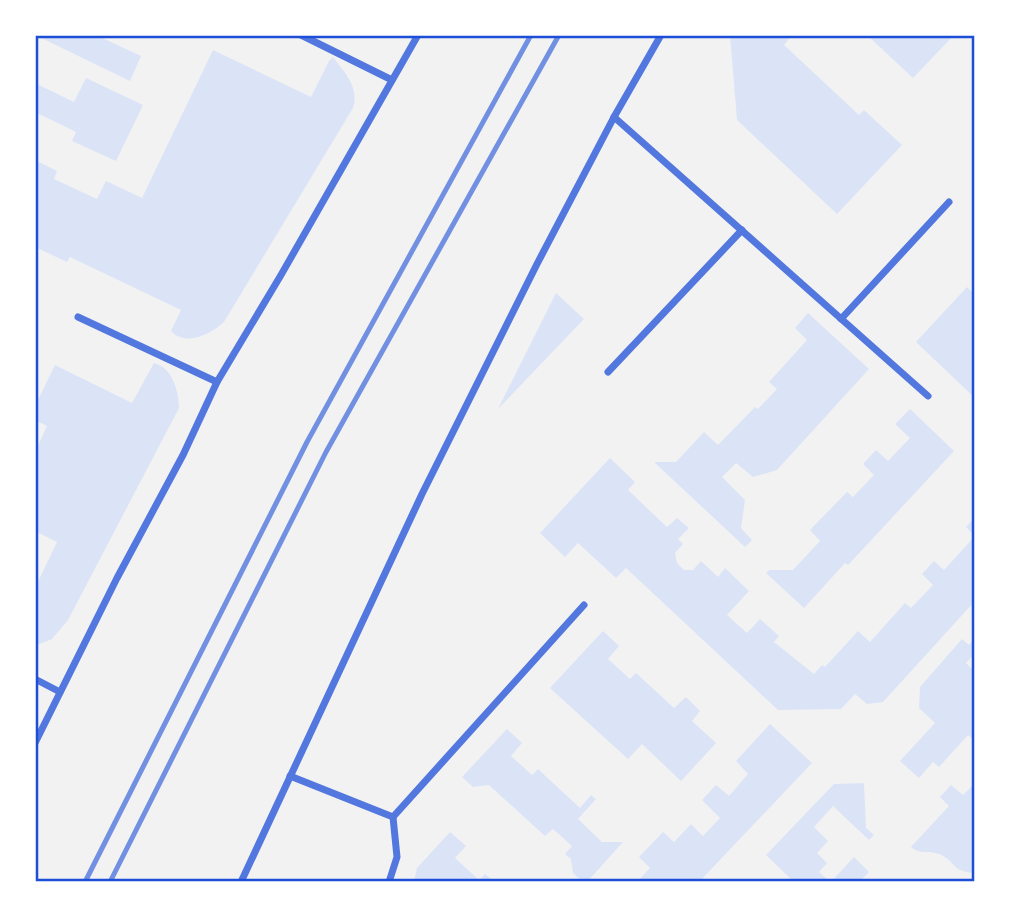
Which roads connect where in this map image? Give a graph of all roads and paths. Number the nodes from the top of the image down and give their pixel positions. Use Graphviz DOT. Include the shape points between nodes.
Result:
graph roads {
  1 [pos="301,35"];
  2 [pos="418,35"];
  3 [pos="661,35"];
  4 [pos="392,80"];
  5 [pos="614,117"];
  6 [pos="949,202"];
  7 [pos="742,230"];
  8 [pos="78,317"];
  9 [pos="841,318"];
  10 [pos="608,372"];
  11 [pos="218,382"];
  12 [pos="928,396"];
  13 [pos="584,605"];
  14 [pos="35,679"];
  15 [pos="60,692"];
  16 [pos="35,743"];
  17 [pos="290,776"];
  18 [pos="393,817"];
  19 [pos="241,882"];
  20 [pos="389,882"];
  1 -- 4 [label="street"];
  2 -- 4 [label="street"];
  3 -- 5 [label="street"];
  4 -- 11 [label="street"];
  5 -- 7 [label="street"];
  5 -- 17 [label="street" via="428,482"];
  6 -- 9 [label="street"];
  7 -- 9 [label="street"];
  7 -- 10 [label="street"];
  8 -- 11 [label="street"];
  9 -- 12 [label="street"];
  11 -- 15 [label="street"];
  13 -- 18 [label="street"];
  14 -- 15 [label="street"];
  15 -- 16 [label="street"];
  17 -- 18 [label="street"];
  17 -- 19 [label="street"];
  18 -- 20 [label="street" via="397,857"];
}
